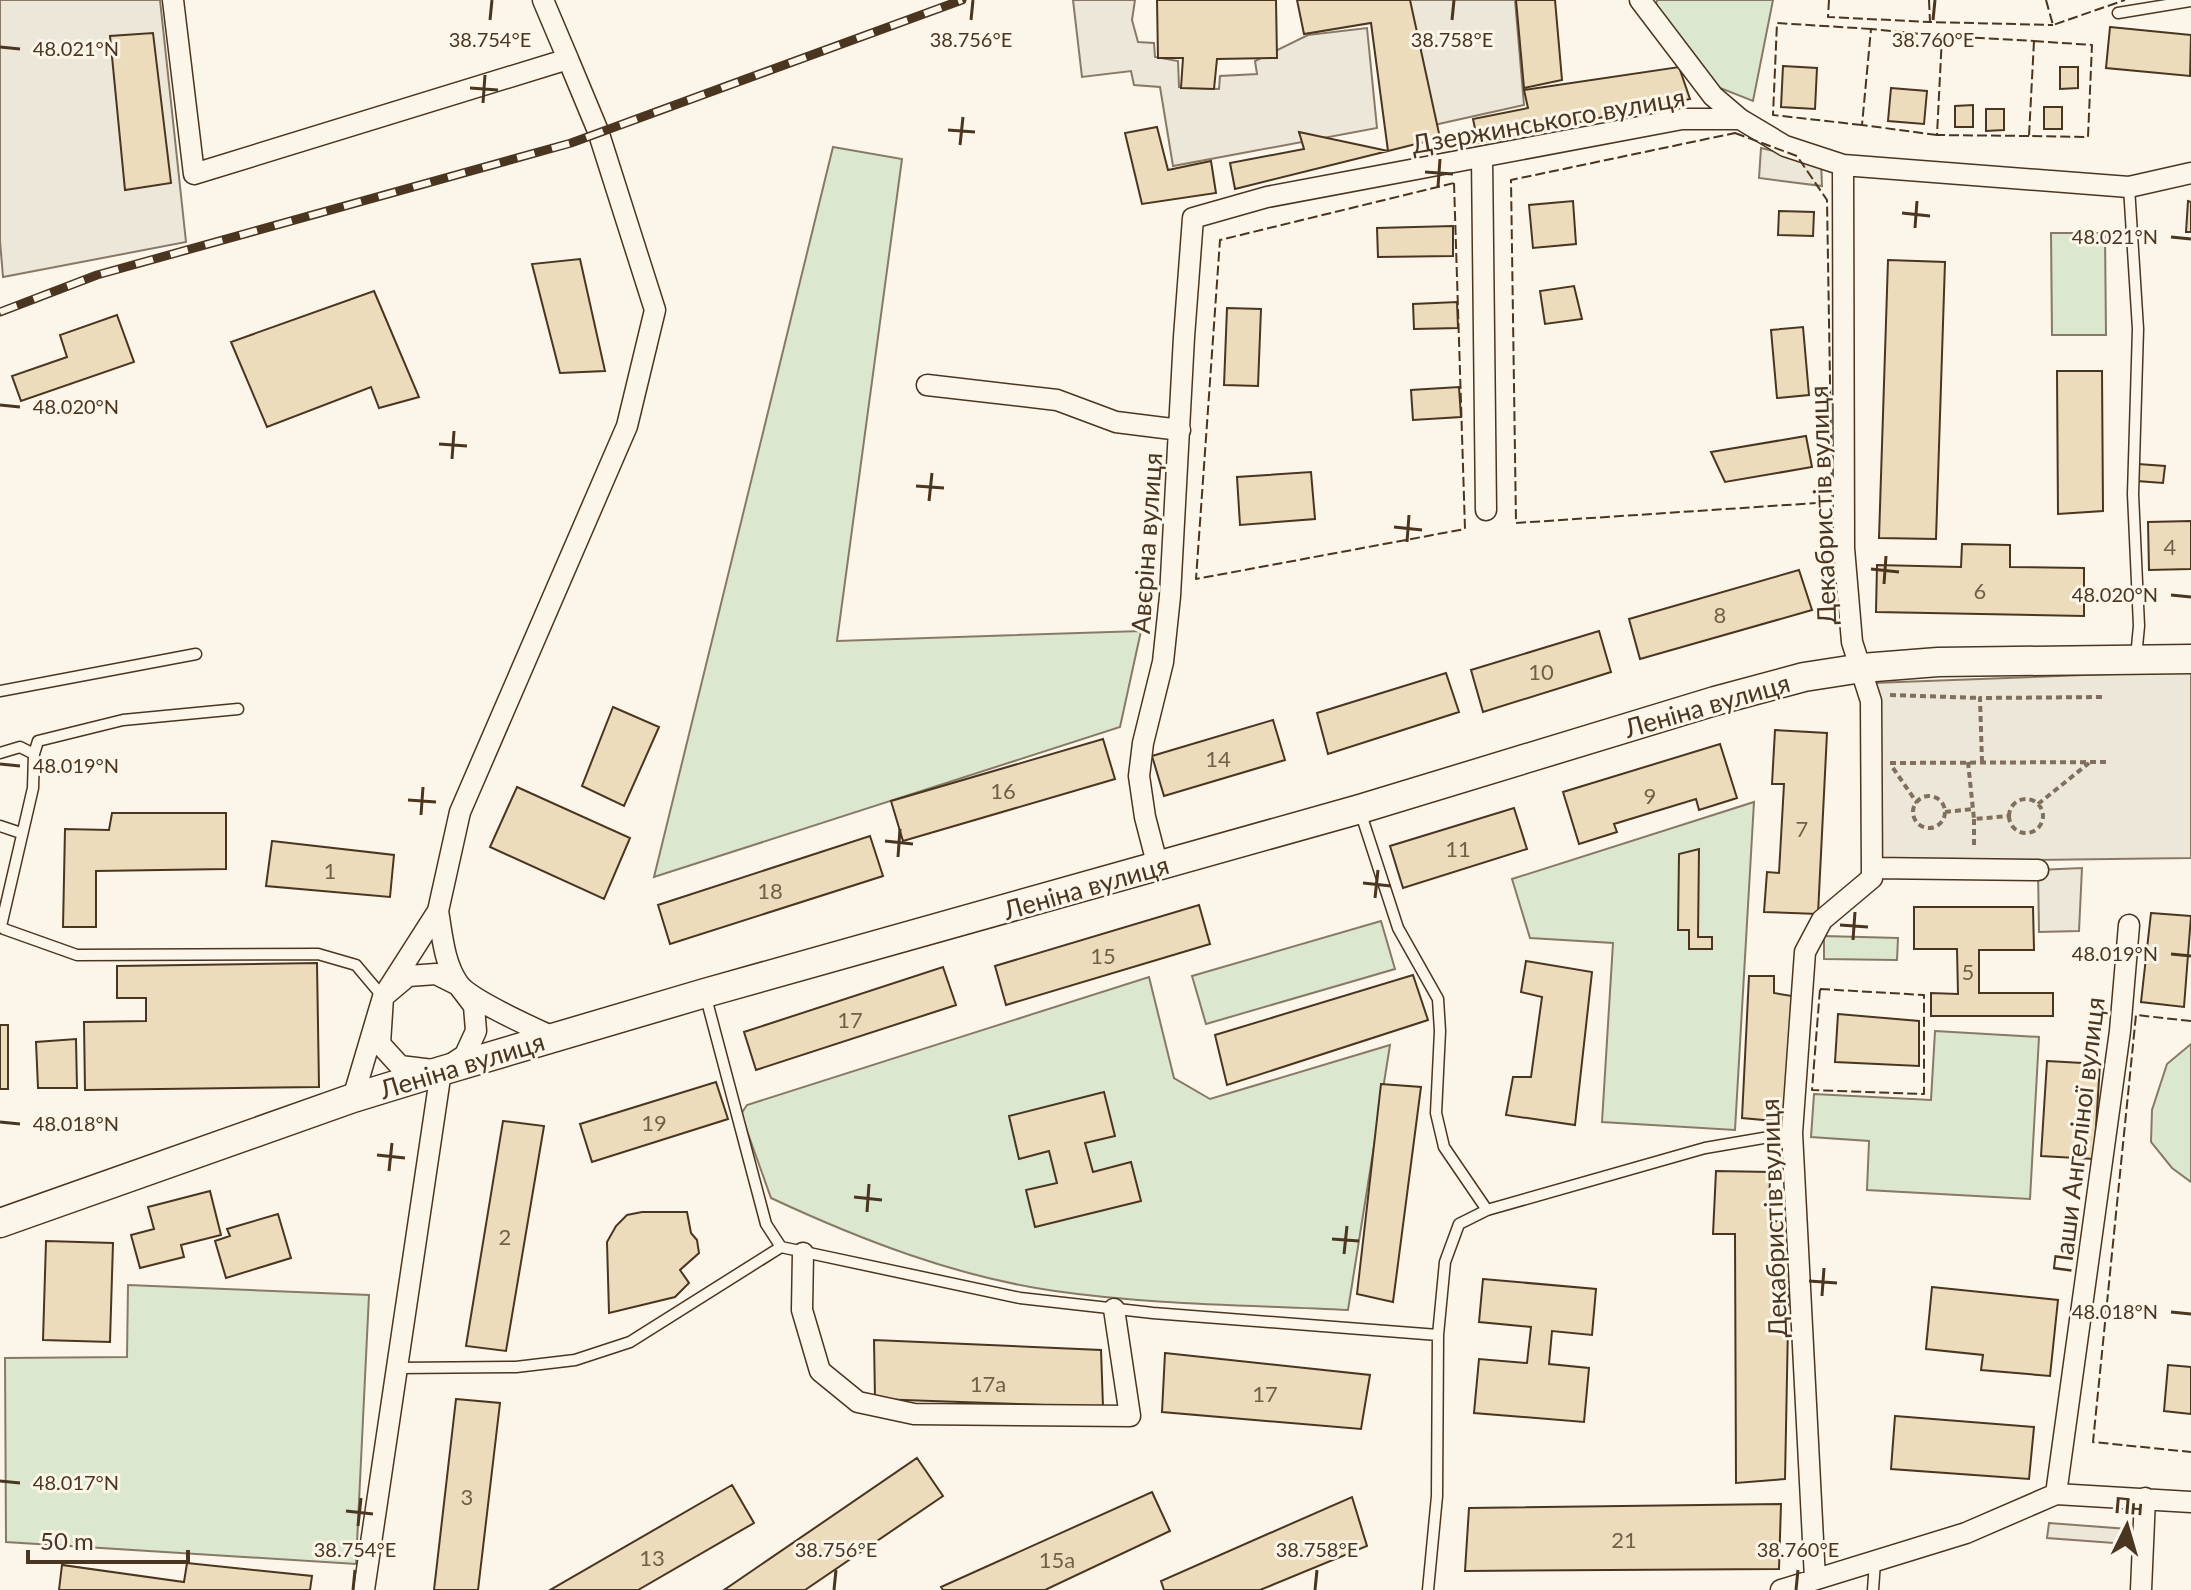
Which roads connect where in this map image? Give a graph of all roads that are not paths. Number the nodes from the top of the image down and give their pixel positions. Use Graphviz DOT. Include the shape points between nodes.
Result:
graph roads {
  1 [pos="173,0"];
  2 [pos="543,0"];
  3 [pos="1640,0"];
  4 [pos="2191,1"];
  5 [pos="2118,13"];
  6 [pos="568,59"];
  7 [pos="1740,119"];
  8 [pos="1482,157"];
  9 [pos="1843,165"];
  10 [pos="2191,173"];
  11 [pos="2129,187"];
  12 [pos="1193,218"];
  13 [pos="927,385"];
  14 [pos="1180,430"];
  15 [pos="1486,510"];
  16 [pos="196,654"];
  17 [pos="2136,658"];
  18 [pos="2191,659"];
  19 [pos="1865,681"];
  20 [pos="0,691"];
  21 [pos="238,709"];
  22 [pos="0,753"];
  23 [pos="34,754"];
  24 [pos="1360,809"];
  25 [pos="0,826"];
  26 [pos="21,833"];
  27 [pos="1158,867"];
  28 [pos="1872,868"];
  29 [pos="2038,870"];
  30 [pos="438,911"];
  31 [pos="1,925"];
  32 [pos="2129,925"];
  33 [pos="458,985"];
  34 [pos="705,993"];
  35 [pos="383,997"];
  36 [pos="555,1038"];
  37 [pos="441,1071"];
  38 [pos="353,1098"];
  39 [pos="1792,1133"];
  40 [pos="1487,1210"];
  41 [pos="0,1223"];
  42 [pos="781,1247"];
  43 [pos="803,1253"];
  44 [pos="1114,1309"];
  45 [pos="1438,1335"];
  46 [pos="397,1368"];
  47 [pos="2056,1494"];
  48 [pos="2145,1498"];
  49 [pos="2191,1502"];
  50 [pos="1875,1562"];
  51 [pos="1815,1579"];
  52 [pos="364,1590"];
  53 [pos="1428,1590"];
  54 [pos="1781,1590"];
  55 [pos="1873,1590"];
  56 [pos="2141,1590"];
  1 -- 6 [label="street" via="194,174"];
  2 -- 6 [label="street"];
  3 -- 7 [label="street" via="1713,96"];
  4 -- 5 [label="lane"];
  6 -- 30 [label="street" via="598,131 655,310 627,426 460,812"];
  7 -- 8 [label="street, Дзержинського вулиця" via="1682,119"];
  7 -- 9 [label="street" via="1785,146"];
  8 -- 12 [label="street, Дзержинського вулиця" via="1267,197"];
  8 -- 15 [label="street"];
  9 -- 11 [label="street"];
  9 -- 19 [label="street, Декабристів вулиця" via="1844,548 1852,642"];
  10 -- 11 [label="street"];
  11 -- 17 [label="lane" via="2138,329"];
  12 -- 14 [label="street, Авєріна вулиця"];
  13 -- 14 [label="street" via="1057,400 1116,422"];
  14 -- 27 [label="street, Авєріна вулиця" via="1163,662 1139,776"];
  16 -- 20 [label="lane"];
  17 -- 18 [label="main road, Леніна вулиця"];
  17 -- 19 [label="main road, Леніна вулиця" via="1938,662"];
  19 -- 24 [label="main road, Леніна вулиця" via="1804,677"];
  19 -- 28 [label="street, Декабристів вулиця" via="1880,763"];
  21 -- 23 [label="lane" via="123,720 38,741"];
  22 -- 23 [label="lane" via="20,747"];
  23 -- 26 [label="lane" via="33,788"];
  24 -- 27 [label="main road, Леніна вулиця"];
  24 -- 40 [label="lane" via="1398,928 1438,999 1436,1113 1444,1147"];
  25 -- 26 [label="lane"];
  26 -- 31 [label="lane"];
  27 -- 34 [label="main road, Леніна вулиця"];
  28 -- 29 [label="street"];
  28 -- 39 [label="street, Декабристів вулиця" via="1872,878 1822,920 1805,952"];
  30 -- 33 [label="street"];
  30 -- 35 [label="street"];
  31 -- 35 [label="lane" via="77,955 318,954 356,965"];
  32 -- 47 [label="street, Паши Ангеліної вулиця" via="2120,1031"];
  33 -- 35 [label="street" via="436,974 408,976"];
  33 -- 36 [label="street"];
  33 -- 37 [label="street" via="474,1006 476,1031 465,1055"];
  34 -- 36 [label="main road, Леніна вулиця"];
  34 -- 42 [label="lane" via="766,1224"];
  35 -- 37 [label="street" via="380,1044 400,1066"];
  35 -- 38 [label="street"];
  36 -- 37 [label="main road, Леніна вулиця"];
  37 -- 38 [label="main road, Леніна вулиця"];
  37 -- 46 [label="street"];
  38 -- 41 [label="main road, Леніна вулиця"];
  39 -- 40 [label="lane" via="1705,1148"];
  39 -- 51 [label="street, Декабристів вулиця"];
  40 -- 45 [label="lane" via="1459,1224 1445,1262"];
  42 -- 43 [label="lane"];
  42 -- 46 [label="lane" via="630,1342 575,1360 516,1367"];
  43 -- 44 [label="lane" via="1020,1298"];
  43 -- 44 [label="street" via="802,1310 820,1371 858,1402 914,1414 1130,1416"];
  44 -- 45 [label="lane"];
  45 -- 53 [label="lane" via="1437,1496"];
  46 -- 52 [label="street"];
  47 -- 48 [label="street"];
  47 -- 50 [label="street" via="1966,1533"];
  48 -- 49 [label="street"];
  48 -- 56 [label="street"];
  50 -- 51 [label="street"];
  50 -- 55 [label="lane"];
  51 -- 54 [label="street"];
}
